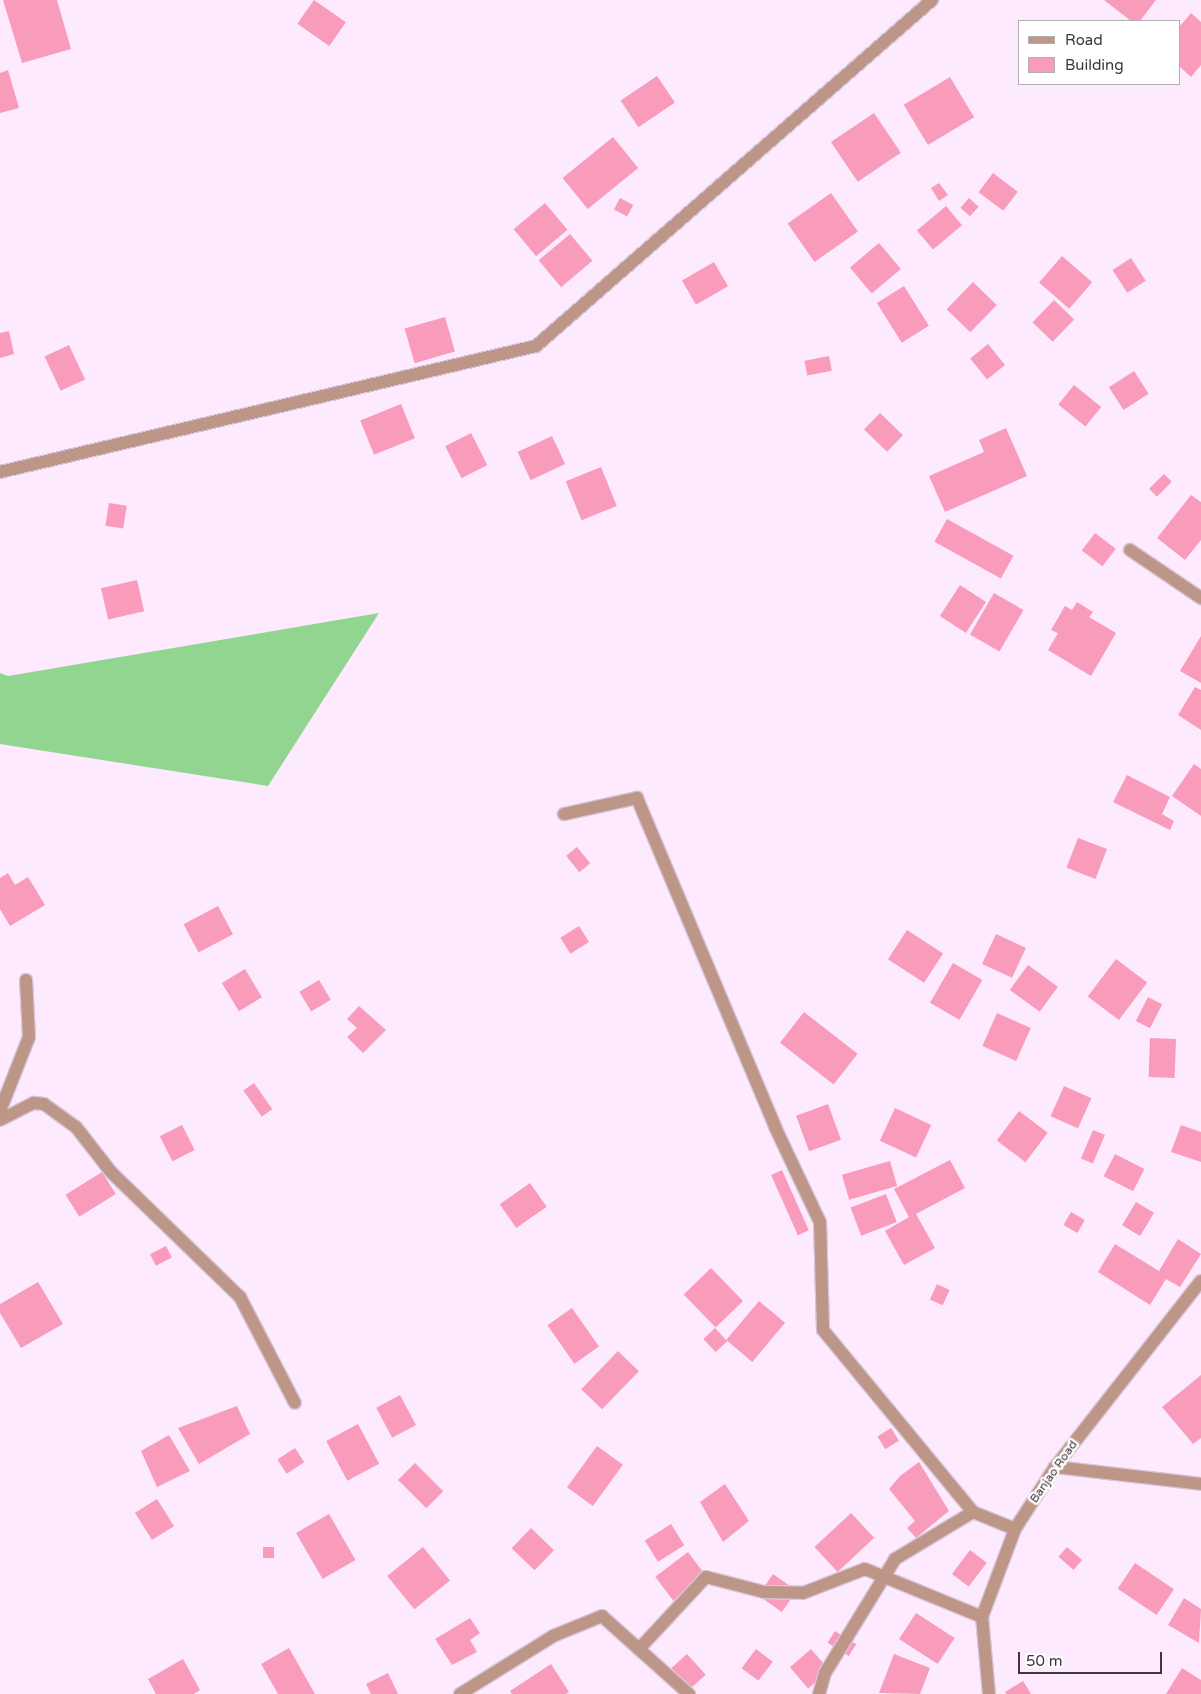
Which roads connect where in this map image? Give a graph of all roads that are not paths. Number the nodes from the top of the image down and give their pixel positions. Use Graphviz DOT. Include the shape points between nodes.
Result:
graph roads {
  1 [pos="932,0"];
  2 [pos="0,472"];
  3 [pos="1130,550"];
  4 [pos="1201,598"];
  5 [pos="564,814"];
  6 [pos="26,980"];
  7 [pos="0,1111"];
  8 [pos="0,1120"];
  9 [pos="1201,1281"];
  10 [pos="295,1403"];
  11 [pos="1055,1467"];
  12 [pos="1201,1484"];
  13 [pos="973,1512"];
  14 [pos="1015,1529"];
  15 [pos="886,1578"];
  16 [pos="982,1617"];
  17 [pos="639,1649"];
  18 [pos="460,1694"];
  19 [pos="689,1694"];
  20 [pos="819,1694"];
  21 [pos="989,1694"];
  1 -- 2 [label="street" via="536,346"];
  3 -- 4 [label="street"];
  5 -- 13 [label="street" via="637,798 775,1127 820,1222 823,1330"];
  6 -- 7 [label="street" via="29,1037"];
  8 -- 10 [label="street" via="34,1103 44,1104 76,1127 111,1172 240,1297"];
  9 -- 11 [label="street, Banjao Road"];
  11 -- 12 [label="street"];
  11 -- 14 [label="street, Banjao Road"];
  13 -- 14 [label="street"];
  13 -- 15 [label="street" via="895,1559"];
  14 -- 16 [label="street, Banjao Road"];
  15 -- 16 [label="street"];
  15 -- 17 [label="street" via="865,1569 803,1593 764,1592 706,1576"];
  15 -- 20 [label="street" via="825,1673"];
  16 -- 21 [label="street, Banjao Road"];
  17 -- 18 [label="street" via="602,1616 553,1636"];
  17 -- 19 [label="street"];
}
